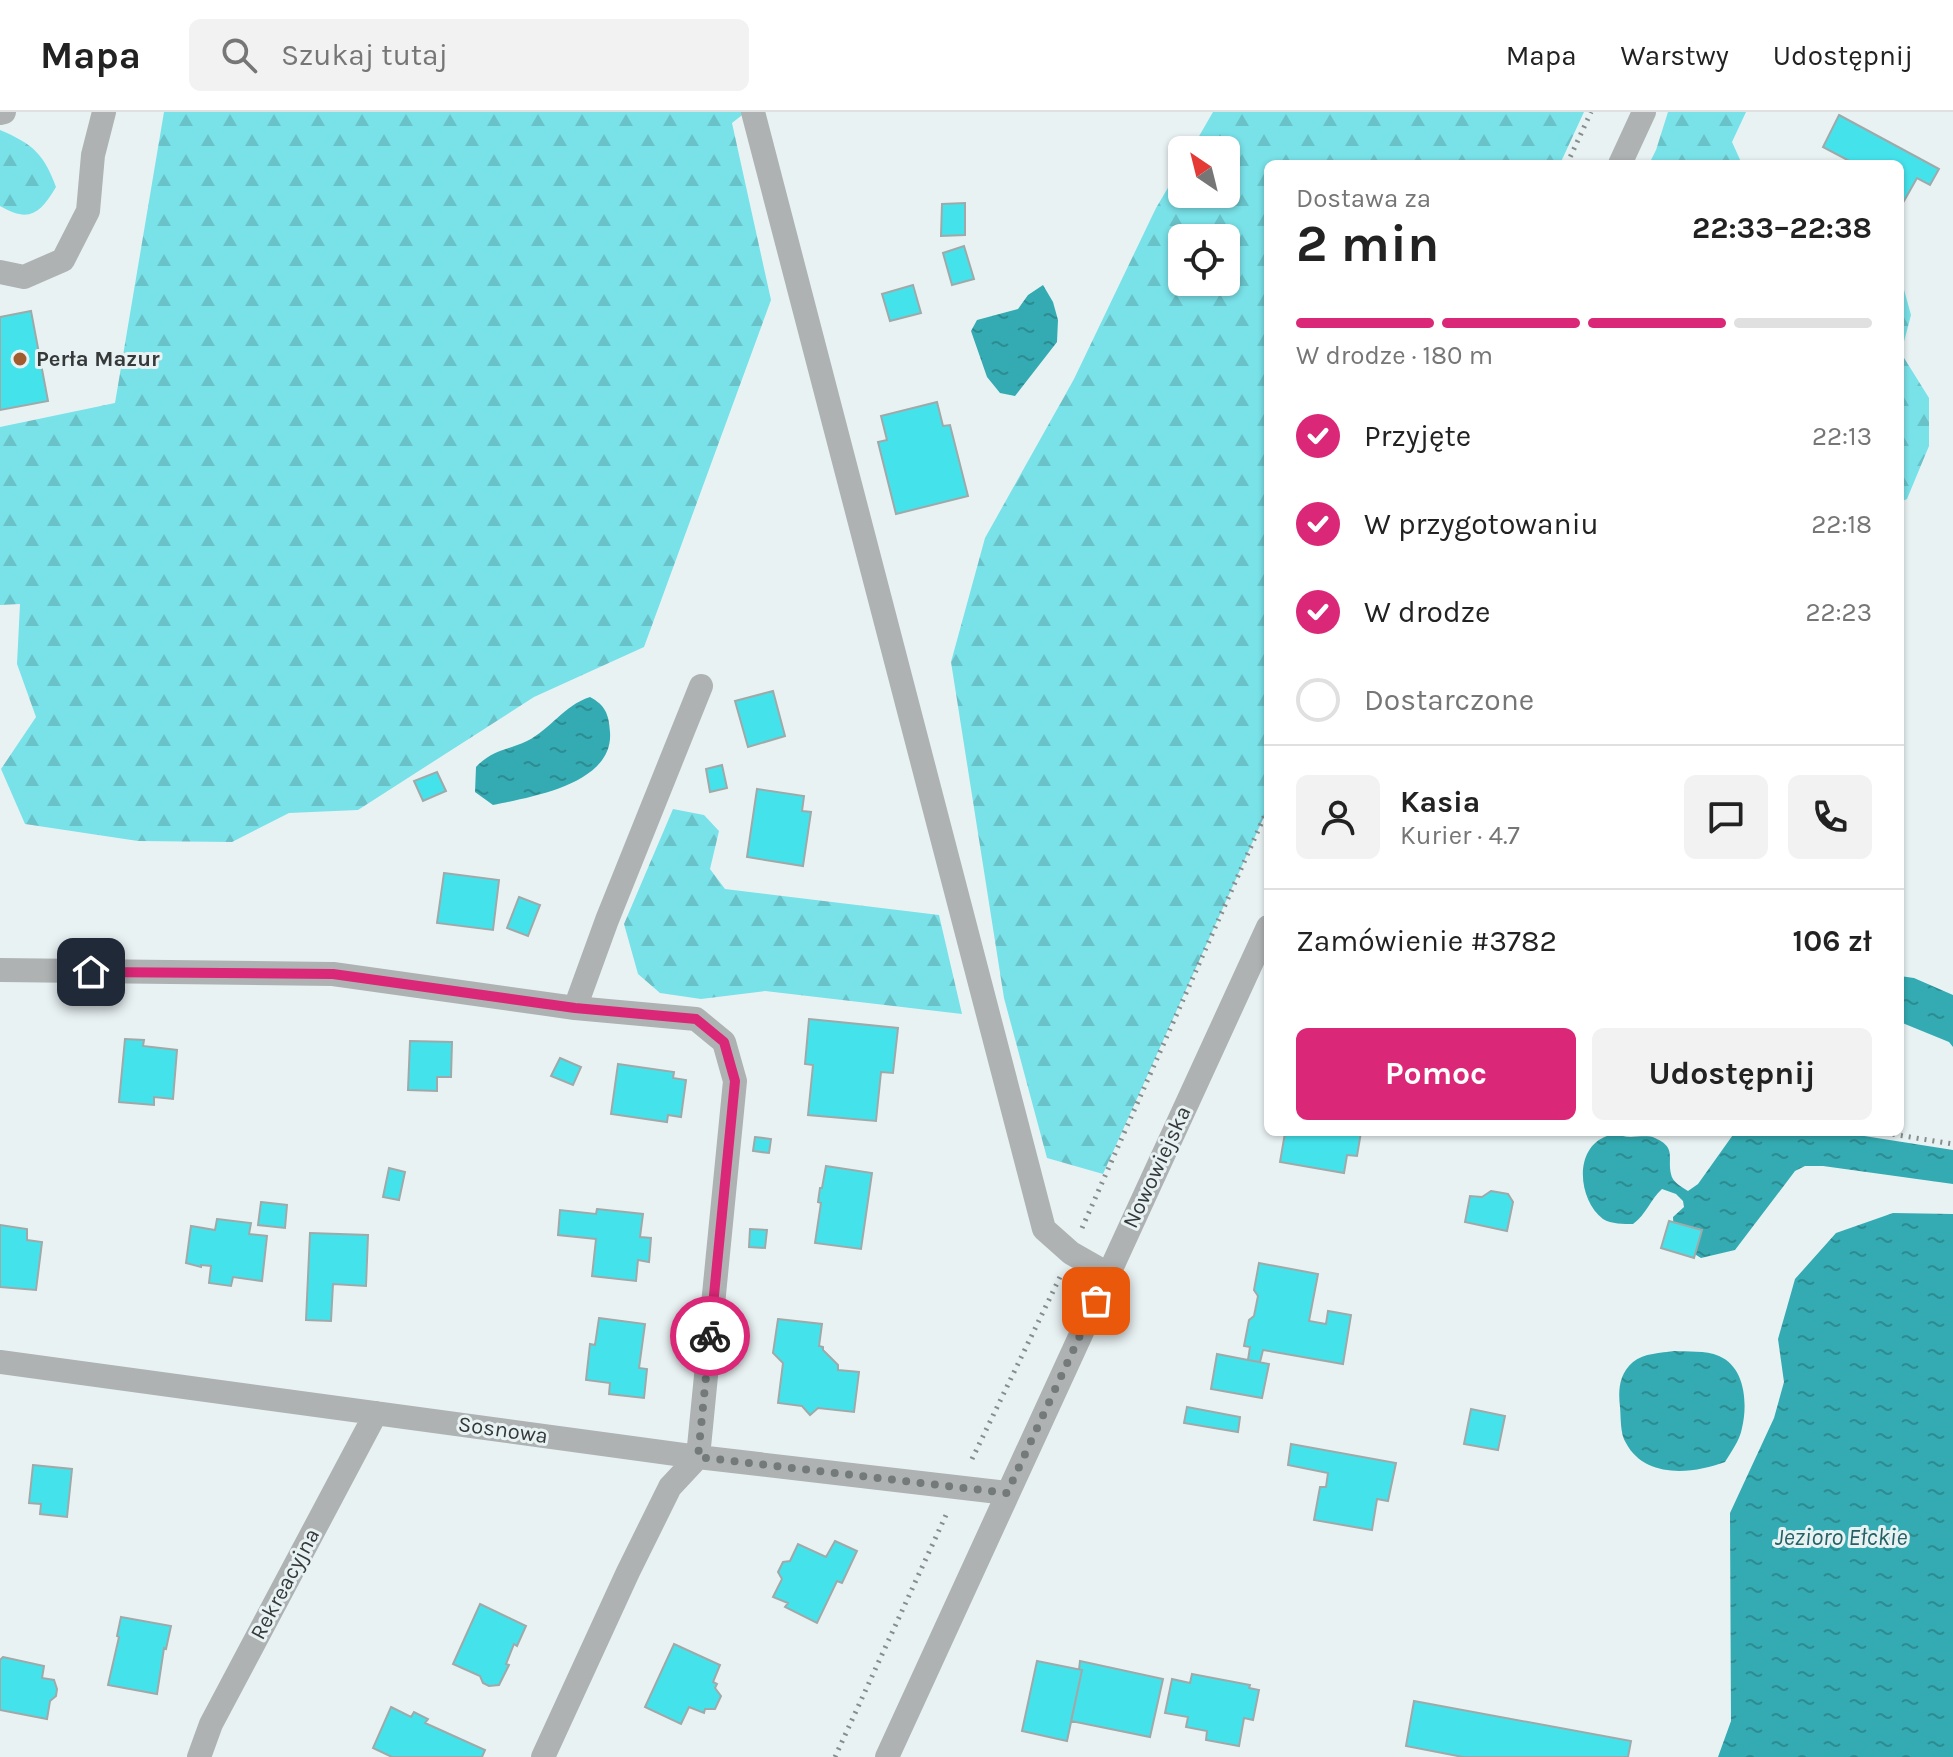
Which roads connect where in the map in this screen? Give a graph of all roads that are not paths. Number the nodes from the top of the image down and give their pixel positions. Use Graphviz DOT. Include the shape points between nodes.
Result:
graph roads {
  1 [pos="104,112"];
  2 [pos="753,112"];
  3 [pos="1644,112"];
  4 [pos="1622,160"];
  5 [pos="0,272"];
  6 [pos="701,686"];
  7 [pos="1264,936"];
  8 [pos="0,970"];
  9 [pos="575,1008"];
  10 [pos="1108,1274"];
  11 [pos="0,1362"];
  12 [pos="376,1413"];
  13 [pos="698,1457"];
  14 [pos="1007,1493"];
  15 [pos="199,1757"];
  16 [pos="543,1757"];
  17 [pos="887,1757"];
  1 -- 5 [label="street" via="88,211 63,260 24,277"];
  2 -- 10 [label="street" via="1044,1229 1071,1253"];
  3 -- 4 [label="street"];
  6 -- 9 [label="street"];
  7 -- 10 [label="street, Nowowiejska"];
  8 -- 9 [label="street" via="333,974"];
  9 -- 13 [label="street" via="696,1019 724,1042 735,1081"];
  10 -- 14 [label="street, Nowowiejska"];
  11 -- 12 [label="street, Sosnowa"];
  12 -- 13 [label="street, Sosnowa"];
  12 -- 15 [label="street, Rekreacyjna" via="211,1724"];
  13 -- 14 [label="street, Sosnowa"];
  13 -- 16 [label="street" via="670,1487"];
  14 -- 17 [label="street, Nowowiejska"];
}
